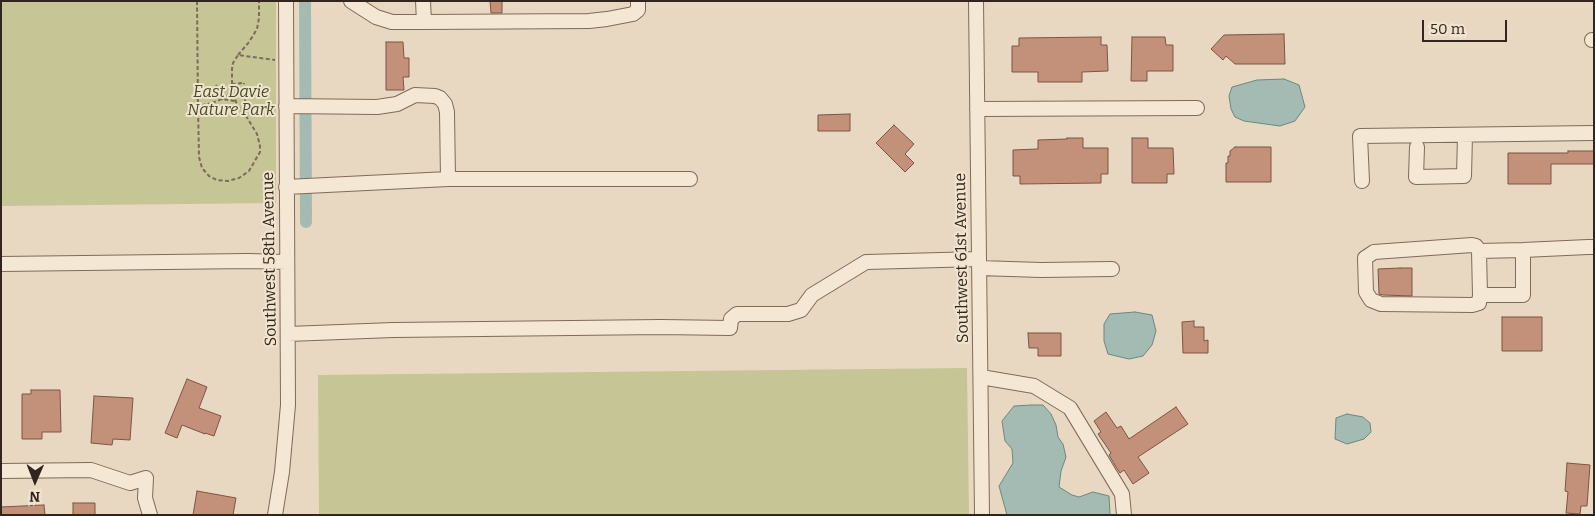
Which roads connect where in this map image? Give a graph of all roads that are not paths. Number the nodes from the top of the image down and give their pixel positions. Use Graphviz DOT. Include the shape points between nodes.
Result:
graph roads {
  1 [pos="286,1"];
  2 [pos="351,1"];
  3 [pos="423,1"];
  4 [pos="638,1"];
  5 [pos="976,1"];
  6 [pos="424,22"];
  7 [pos="297,106"];
  8 [pos="1197,108"];
  9 [pos="977,109"];
  10 [pos="1594,134"];
  11 [pos="1465,135"];
  12 [pos="1417,147"];
  13 [pos="448,179"];
  14 [pos="690,179"];
  15 [pos="1362,180"];
  16 [pos="290,187"];
  17 [pos="1594,247"];
  18 [pos="1523,250"];
  19 [pos="1479,251"];
  20 [pos="287,262"];
  21 [pos="1,264"];
  22 [pos="979,264"];
  23 [pos="1112,269"];
  24 [pos="1480,295"];
  25 [pos="288,334"];
  26 [pos="981,376"];
  27 [pos="1,471"];
  28 [pos="150,515"];
  29 [pos="276,515"];
  30 [pos="982,515"];
  31 [pos="1124,515"];
  1 -- 7 [label="street, Southwest 58th Avenue"];
  2 -- 6 [label="street" via="376,17 392,22"];
  3 -- 6 [label="street"];
  4 -- 6 [label="street" via="638,10 633,14 589,21"];
  5 -- 9 [label="street, Southwest 61st Avenue"];
  7 -- 13 [label="street" via="376,107 398,104 415,95 436,96 445,104 447,112"];
  7 -- 16 [label="street, Southwest 58th Avenue"];
  8 -- 9 [label="street"];
  9 -- 22 [label="street, Southwest 61st Avenue"];
  10 -- 11 [label="street"];
  11 -- 12 [label="street" via="1464,176 1416,177"];
  11 -- 15 [label="street" via="1360,136"];
  13 -- 14 [label="street"];
  13 -- 16 [label="street"];
  16 -- 20 [label="street, Southwest 58th Avenue"];
  17 -- 18 [label="street"];
  18 -- 19 [label="street"];
  18 -- 24 [label="street" via="1523,295"];
  19 -- 24 [label="street"];
  19 -- 24 [label="street" via="1472,245 1374,252 1365,258 1368,296 1381,304 1472,305 1479,303"];
  20 -- 21 [label="street"];
  20 -- 25 [label="street, Southwest 58th Avenue"];
  22 -- 23 [label="street" via="1041,270"];
  22 -- 25 [label="street" via="866,262 812,295 801,310 788,314 737,314 731,319 730,328"];
  22 -- 26 [label="street, Southwest 61st Avenue"];
  25 -- 29 [label="street, Southwest 58th Avenue" via="286,436"];
  26 -- 30 [label="street, Southwest 61st Avenue"];
  26 -- 31 [label="street" via="1034,386 1070,408 1122,494"];
  27 -- 28 [label="street" via="91,470 130,483 146,478 145,498"];
}
